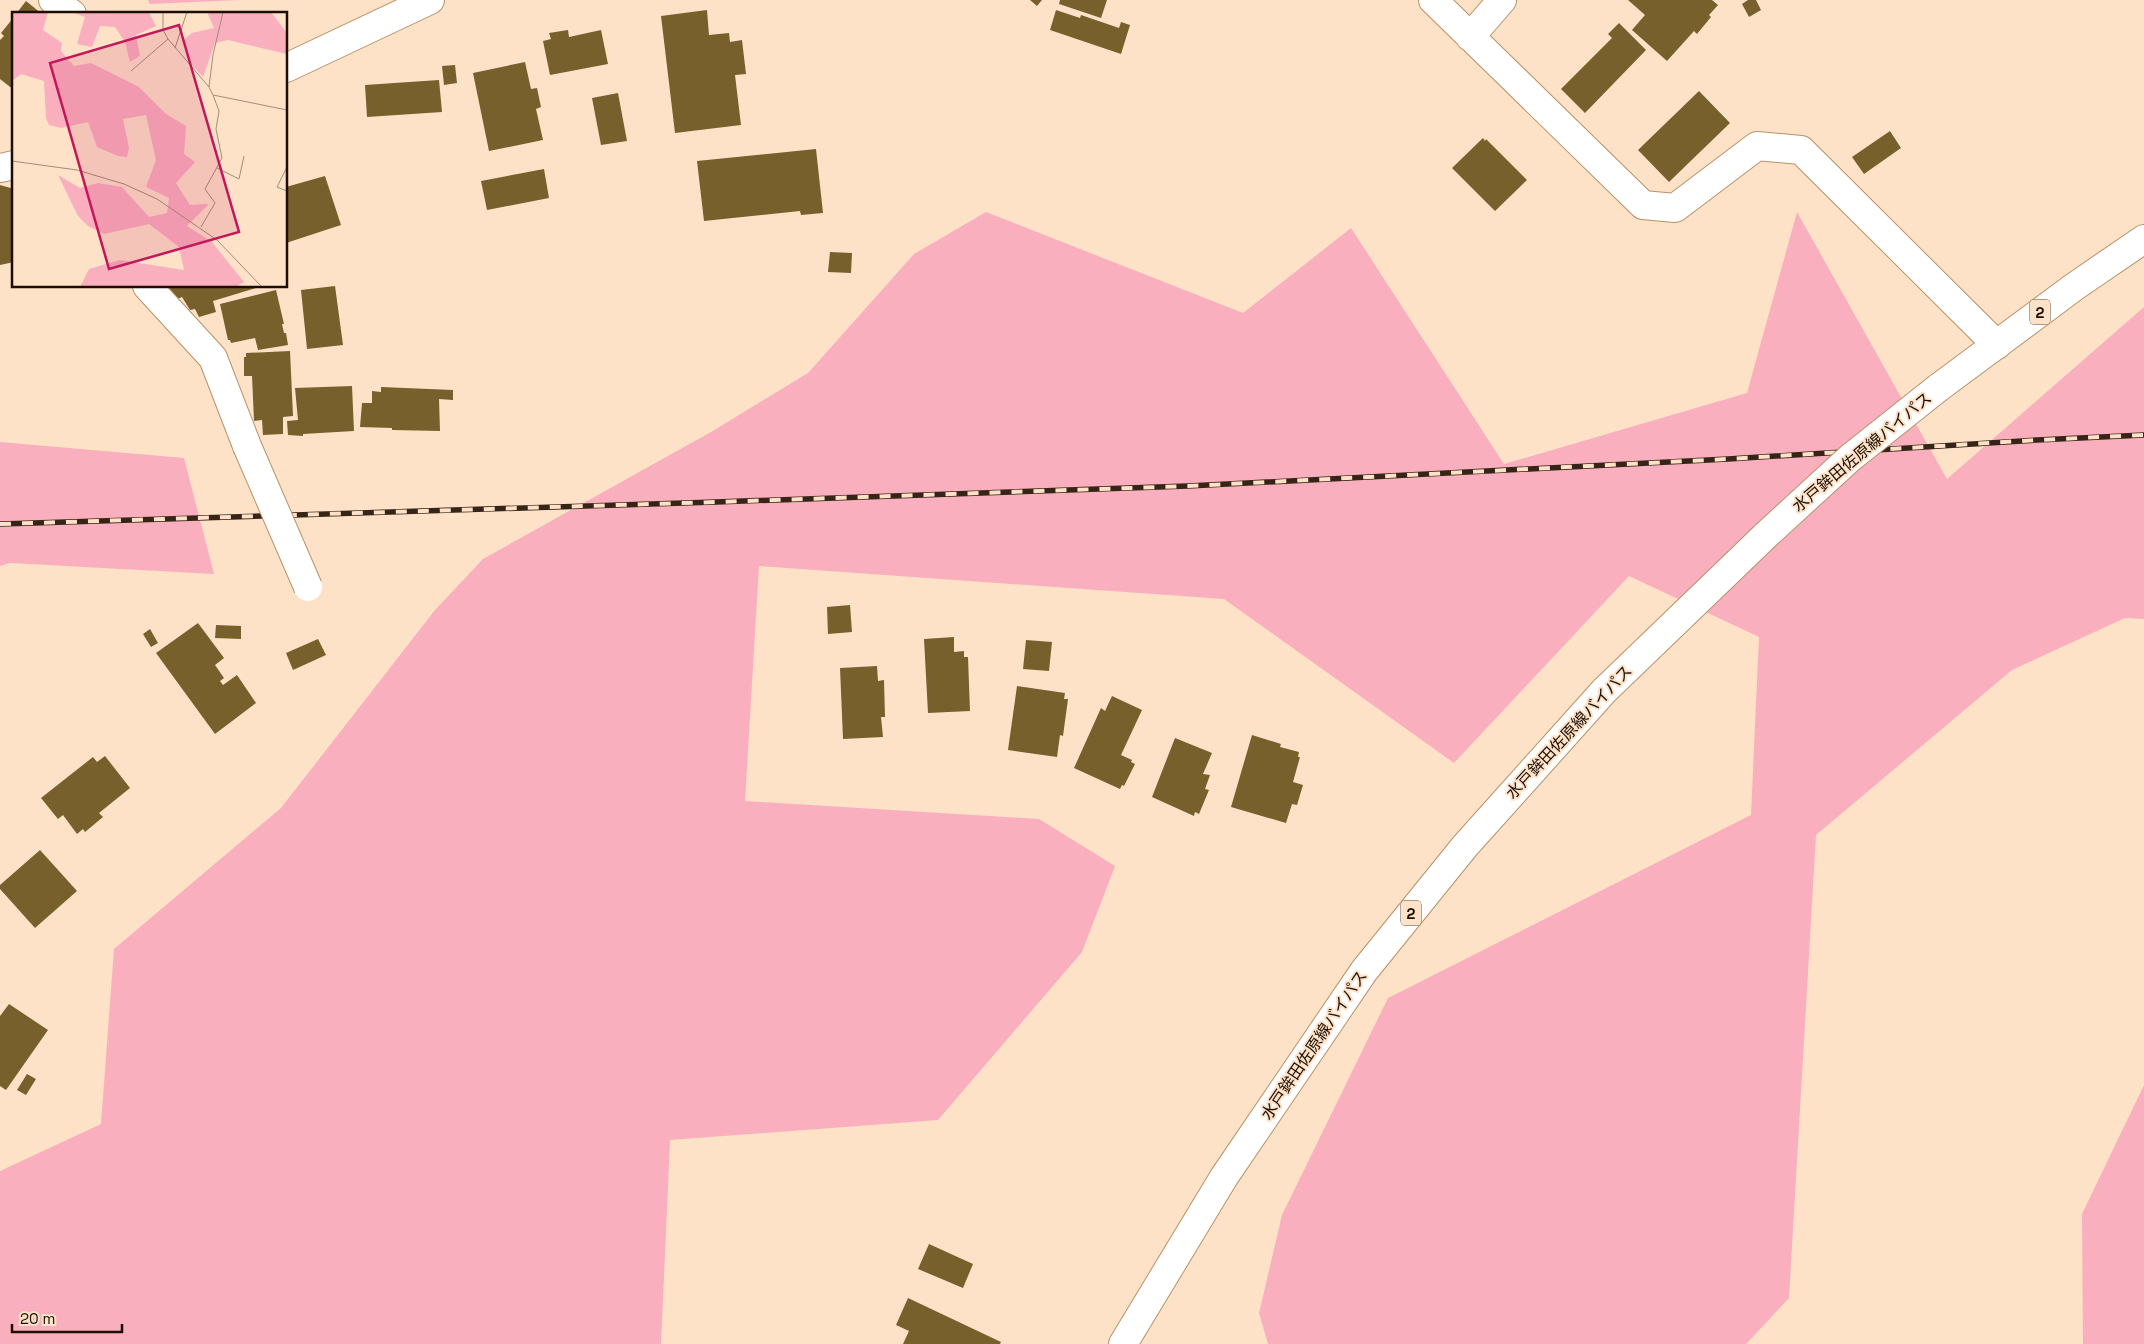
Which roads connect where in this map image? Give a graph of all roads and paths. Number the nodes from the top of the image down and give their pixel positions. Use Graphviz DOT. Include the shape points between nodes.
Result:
graph roads {
  1 [pos="53,0"];
  2 [pos="430,0"];
  3 [pos="1433,0"];
  4 [pos="1502,0"];
  5 [pos="69,12"];
  6 [pos="1470,37"];
  7 [pos="288,67"];
  8 [pos="2144,239"];
  9 [pos="149,288"];
  10 [pos="1997,345"];
  11 [pos="308,587"];
  12 [pos="1123,1344"];
  1 -- 5 [label="main road"];
  2 -- 7 [label="main road"];
  3 -- 6 [label="main road"];
  4 -- 6 [label="main road"];
  6 -- 10 [label="main road" via="1643,205 1675,208 1757,146 1801,150"];
  8 -- 10 [label="main road, 水戸鉾田佐原線バイパス / 2"];
  9 -- 11 [label="main road, bridge" via="213,358"];
  10 -- 12 [label="main road, 水戸鉾田佐原線バイパス / 2, bridge" via="1850,458 1766,535 1604,691 1465,846 1364,971 1224,1177"];
}
